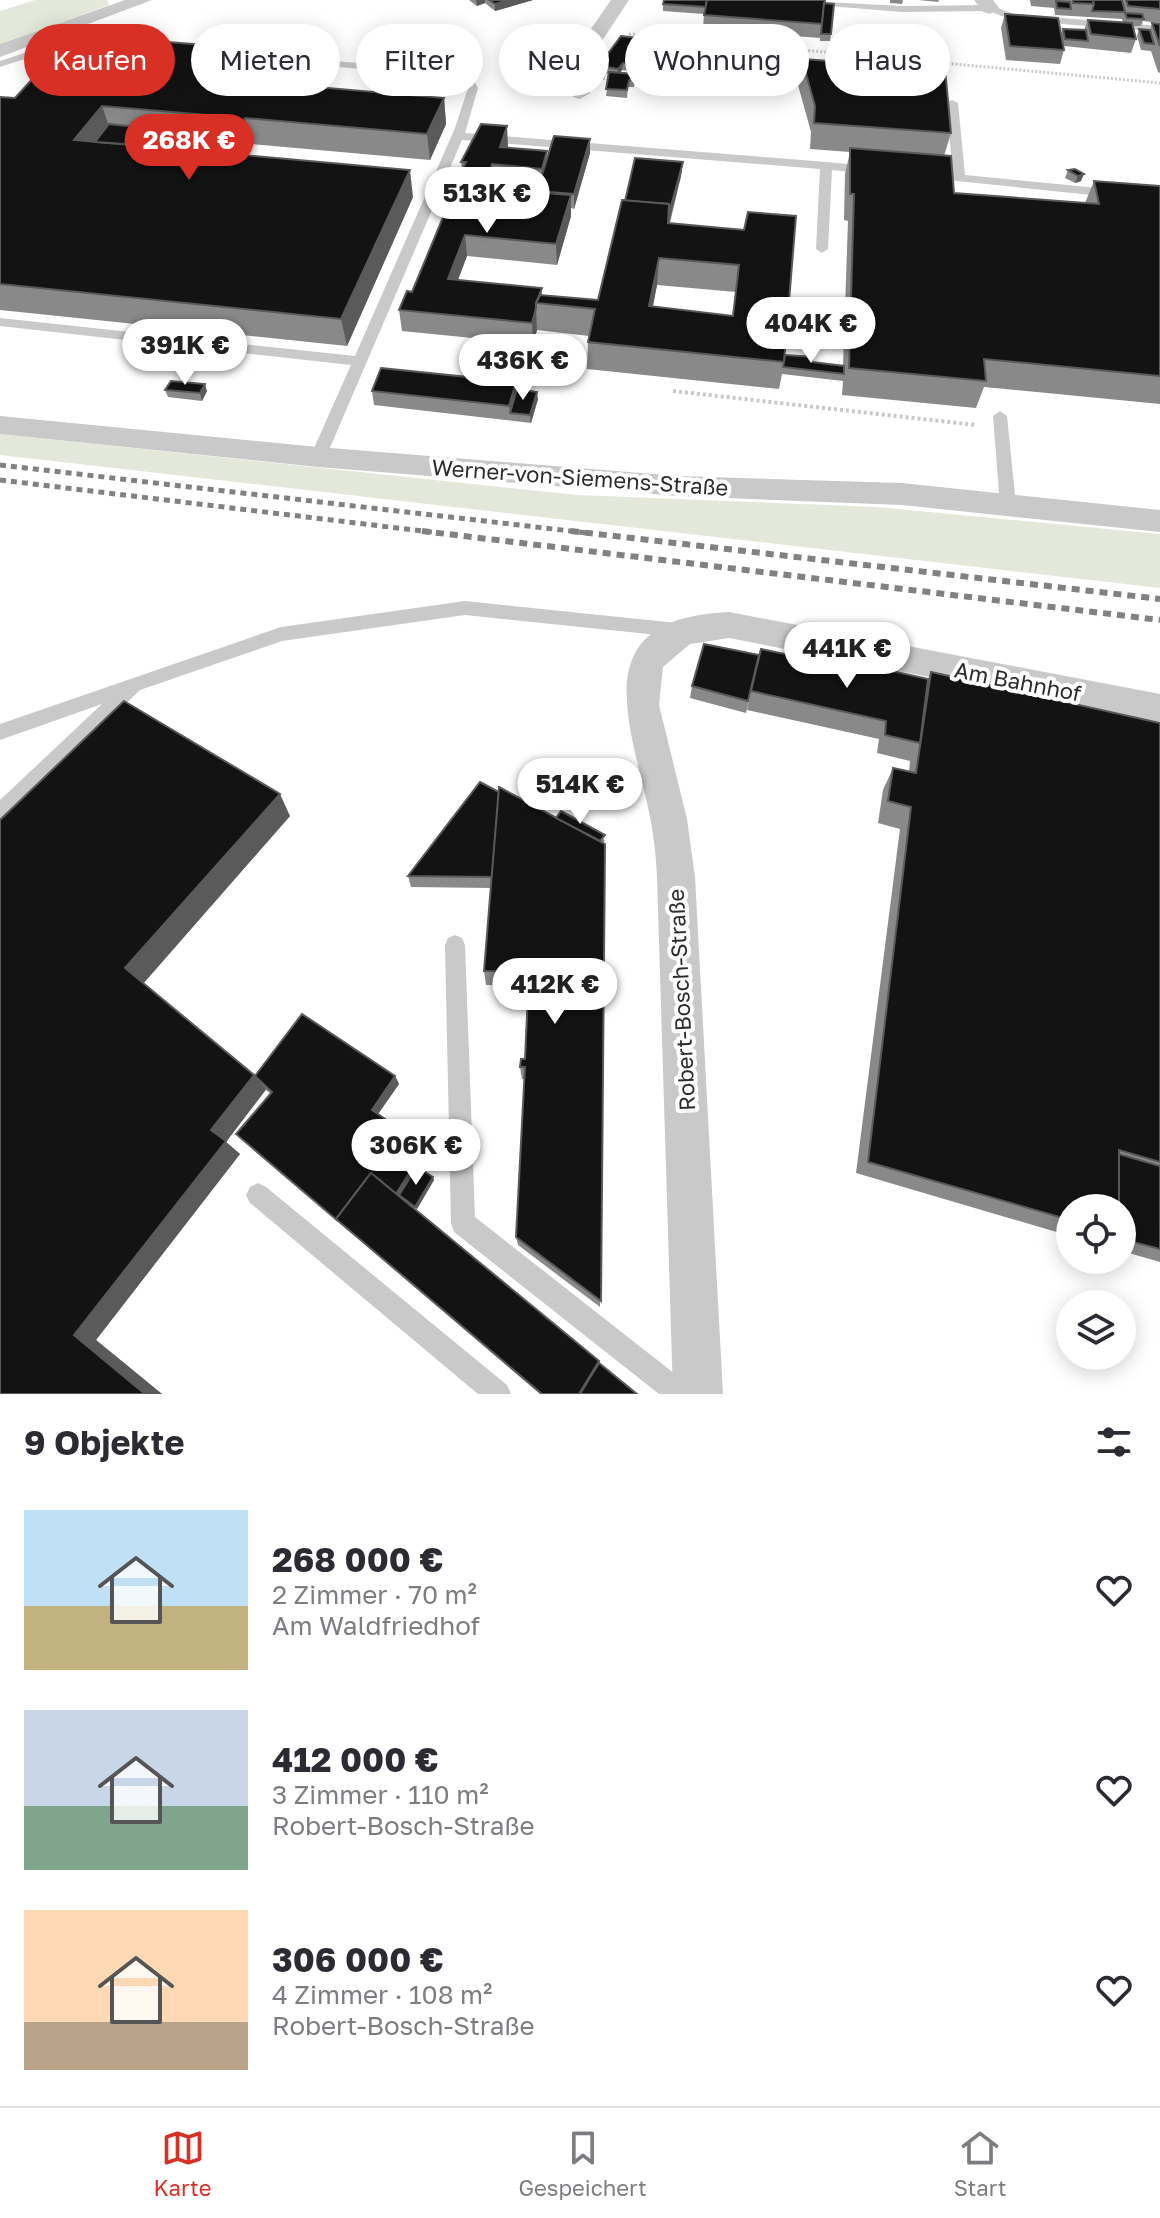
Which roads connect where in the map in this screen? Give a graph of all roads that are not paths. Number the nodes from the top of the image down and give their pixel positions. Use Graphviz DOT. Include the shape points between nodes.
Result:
graph roads {
  1 [pos="620,0"];
  2 [pos="791,0"];
  3 [pos="136,1"];
  4 [pos="986,4"];
  5 [pos="603,24"];
  6 [pos="1160,29"];
  7 [pos="0,51"];
  8 [pos="24,57"];
  9 [pos="0,64"];
  10 [pos="340,65"];
  11 [pos="952,103"];
  12 [pos="458,136"];
  13 [pos="826,166"];
  14 [pos="885,171"];
  15 [pos="915,174"];
  16 [pos="959,177"];
  17 [pos="1160,198"];
  18 [pos="822,249"];
  19 [pos="0,322"];
  20 [pos="359,361"];
  21 [pos="1001,422"];
  22 [pos="0,425"];
  23 [pos="318,457"];
  24 [pos="1008,505"];
  25 [pos="1160,521"];
  26 [pos="687,631"];
  27 [pos="134,685"];
  28 [pos="1160,708"];
  29 [pos="0,732"];
  30 [pos="0,812"];
  31 [pos="455,945"];
  32 [pos="258,1195"];
  33 [pos="498,1394"];
  34 [pos="680,1394"];
  35 [pos="698,1394"];
  1 -- 5 [label="street"];
  2 -- 4 [label="lane" via="902,9"];
  3 -- 7 [label="street"];
  4 -- 6 [label="lane" via="1012,17"];
  8 -- 9 [label="lane"];
  10 -- 12 [label="lane" via="461,75 473,88"];
  11 -- 16 [label="lane"];
  12 -- 13 [label="lane"];
  12 -- 20 [label="lane"];
  13 -- 14 [label="lane"];
  13 -- 18 [label="lane"];
  15 -- 16 [label="lane"];
  16 -- 17 [label="lane"];
  19 -- 20 [label="lane"];
  20 -- 23 [label="lane"];
  21 -- 24 [label="lane"];
  22 -- 23 [label="street, Werner-von-Siemens-Straße"];
  23 -- 24 [label="street, Werner-von-Siemens-Straße"];
  24 -- 25 [label="street, Werner-von-Siemens-Straße"];
  26 -- 27 [label="lane" via="465,608 281,634"];
  26 -- 28 [label="street, Am Bahnhof" via="743,627"];
  26 -- 35 [label="street, Robert-Bosch-Straße" via="651,658 641,688 674,863"];
  27 -- 29 [label="lane"];
  27 -- 30 [label="lane"];
  31 -- 34 [label="lane" via="463,1223"];
  32 -- 33 [label="lane"];
}
